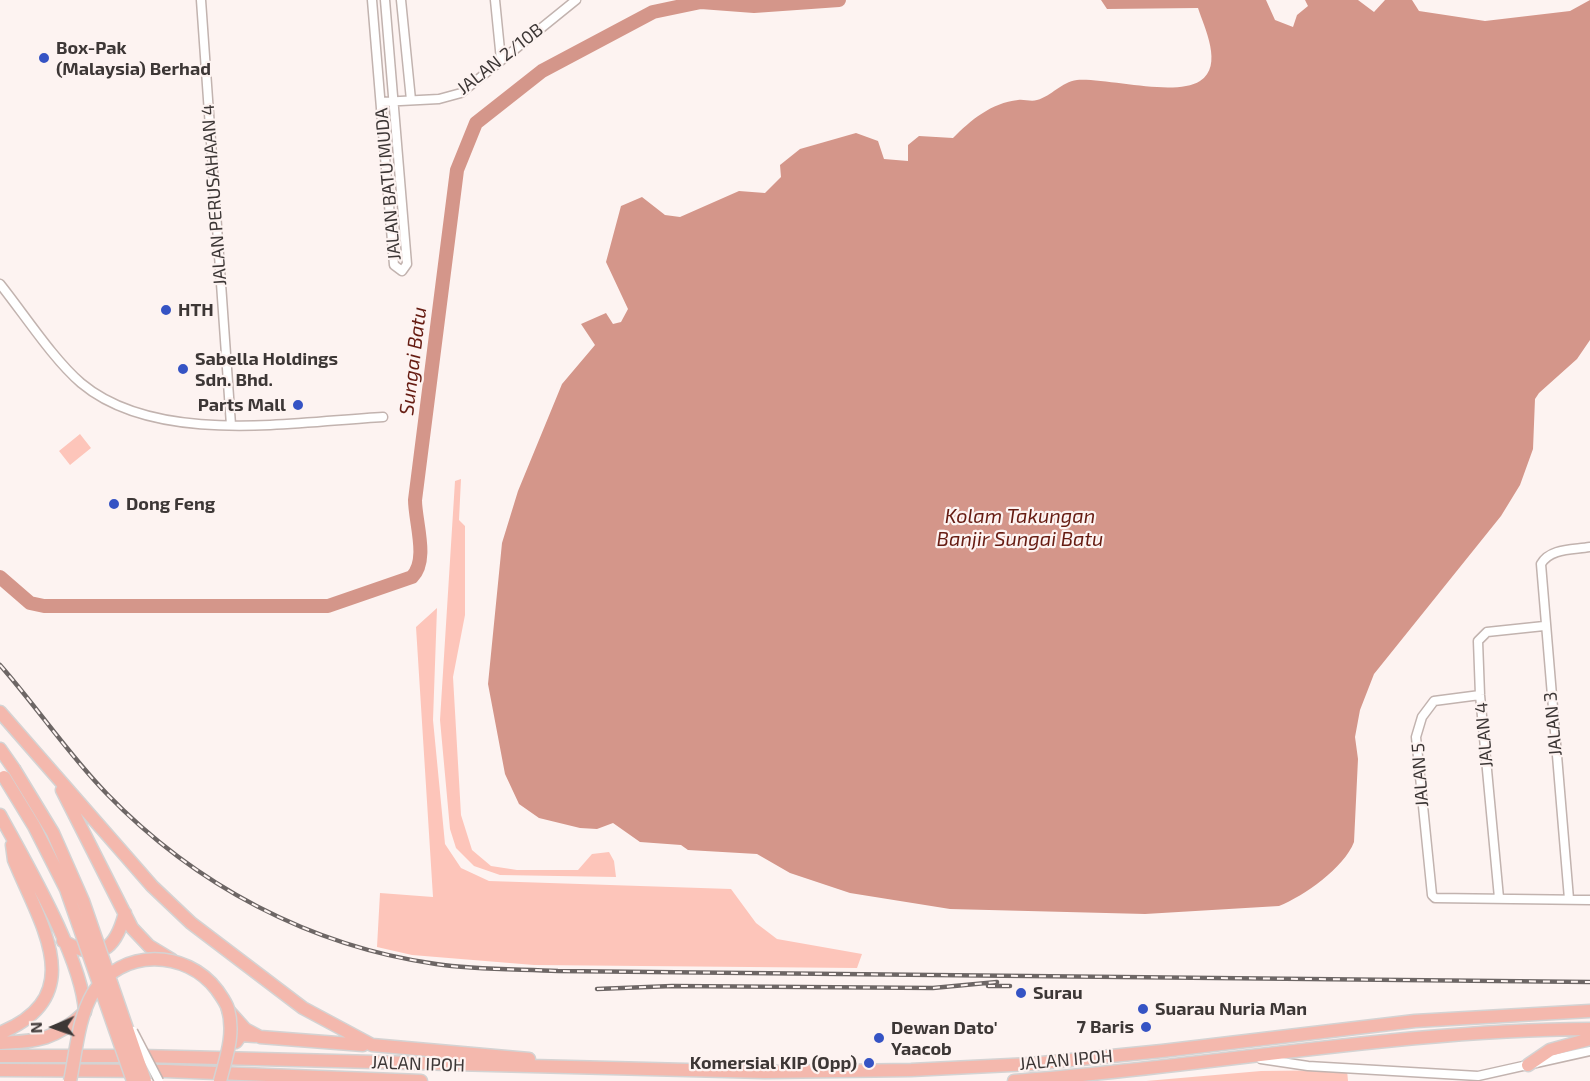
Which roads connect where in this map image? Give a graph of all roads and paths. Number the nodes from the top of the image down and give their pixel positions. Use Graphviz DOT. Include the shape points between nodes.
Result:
graph roads {
  1 [pos="201,0"];
  2 [pos="372,0"];
  3 [pos="385,0"];
  4 [pos="401,0"];
  5 [pos="495,0"];
  6 [pos="576,0"];
  7 [pos="501,60"];
  8 [pos="411,100"];
  9 [pos="394,101"];
  10 [pos="381,102"];
  11 [pos="0,284"];
  12 [pos="383,417"];
  13 [pos="231,425"];
  14 [pos="1590,547"];
  15 [pos="1544,626"];
  16 [pos="1480,695"];
  17 [pos="0,712"];
  18 [pos="0,749"];
  19 [pos="6,773"];
  20 [pos="58,781"];
  21 [pos="0,815"];
  22 [pos="10,834"];
  23 [pos="1498,898"];
  24 [pos="1569,899"];
  25 [pos="1590,900"];
  26 [pos="125,913"];
  27 [pos="63,941"];
  28 [pos="172,960"];
  29 [pos="121,1009"];
  30 [pos="228,1010"];
  31 [pos="1590,1011"];
  32 [pos="85,1012"];
  33 [pos="1590,1029"];
  34 [pos="0,1033"];
  35 [pos="260,1037"];
  36 [pos="1590,1039"];
  37 [pos="0,1043"];
  38 [pos="372,1045"];
  39 [pos="1590,1051"];
  40 [pos="0,1056"];
  41 [pos="1244,1056"];
  42 [pos="1528,1065"];
  43 [pos="0,1070"];
  44 [pos="674,1070"];
  45 [pos="1056,1079"];
  46 [pos="70,1081"];
  47 [pos="133,1081"];
  48 [pos="145,1081"];
  49 [pos="159,1081"];
  50 [pos="220,1081"];
  51 [pos="228,1081"];
  52 [pos="421,1081"];
  53 [pos="1014,1081"];
  1 -- 13 [label="street, JALAN PERUSAHAAN 4"];
  2 -- 10 [label="street, JALAN BATU MUDA"];
  3 -- 9 [label="street, JALAN BATU MUDA"];
  4 -- 8 [label="street"];
  5 -- 7 [label="street"];
  6 -- 7 [label="street, JALAN 2/10B"];
  7 -- 8 [label="street, JALAN 2/10B" via="461,93"];
  8 -- 9 [label="street, JALAN 2/10B"];
  9 -- 10 [label="street, JALAN 2/10B"];
  9 -- 10 [label="street, JALAN BATU MUDA" via="407,264 402,271 394,265"];
  11 -- 13 [label="street" via="86,387 140,415 184,423"];
  12 -- 13 [label="street"];
  14 -- 15 [label="street, JALAN 3" via="1552,553 1540,564"];
  15 -- 16 [label="street, JALAN 4" via="1487,632 1481,636"];
  15 -- 24 [label="street, JALAN 3"];
  16 -- 23 [label="street, JALAN 4"];
  16 -- 23 [label="street, JALAN 5" via="1434,700 1422,717 1416,737 1431,892 1435,898"];
  17 -- 20 [label="highway"];
  18 -- 19 [label="highway"];
  19 -- 29 [label="highway, bridge" via="53,833 96,934"];
  19 -- 47 [label="highway, bridge" via="66,889"];
  20 -- 26 [label="highway"];
  20 -- 38 [label="highway" via="152,886 191,923 303,1008"];
  21 -- 22 [label="highway"];
  22 -- 27 [label="highway"];
  22 -- 34 [label="highway" via="14,860 50,952 52,977 46,999 36,1013"];
  23 -- 24 [label="street"];
  24 -- 25 [label="street"];
  26 -- 27 [label="highway" via="120,934 112,944 96,952 85,952"];
  26 -- 28 [label="highway" via="140,938"];
  27 -- 32 [label="highway" via="82,990"];
  28 -- 30 [label="highway, bridge" via="206,976"];
  28 -- 32 [label="highway, bridge" via="141,961 118,969 104,979"];
  29 -- 48 [label="highway, bridge"];
  29 -- 49 [label="street, bridge"];
  30 -- 35 [label="highway" via="245,1029"];
  30 -- 50 [label="highway, bridge" via="231,1033"];
  31 -- 44 [label="highway, JALAN IPOH" via="1415,1021 1031,1064 818,1072"];
  32 -- 37 [label="highway" via="51,1037"];
  32 -- 46 [label="highway, bridge"];
  33 -- 41 [label="highway, JALAN IPOH" via="1432,1034"];
  35 -- 38 [label="highway"];
  35 -- 51 [label="highway" via="241,1035"];
  36 -- 42 [label="highway" via="1550,1050"];
  38 -- 44 [label="highway"];
  39 -- 42 [label="street"];
  40 -- 44 [label="highway, JALAN IPOH"];
  41 -- 42 [label="street" via="1308,1066 1478,1076"];
  41 -- 45 [label="highway, JALAN IPOH"];
  43 -- 52 [label="highway, JALAN IPOH" via="165,1071"];
  45 -- 53 [label="highway, JALAN IPOH"];
}
